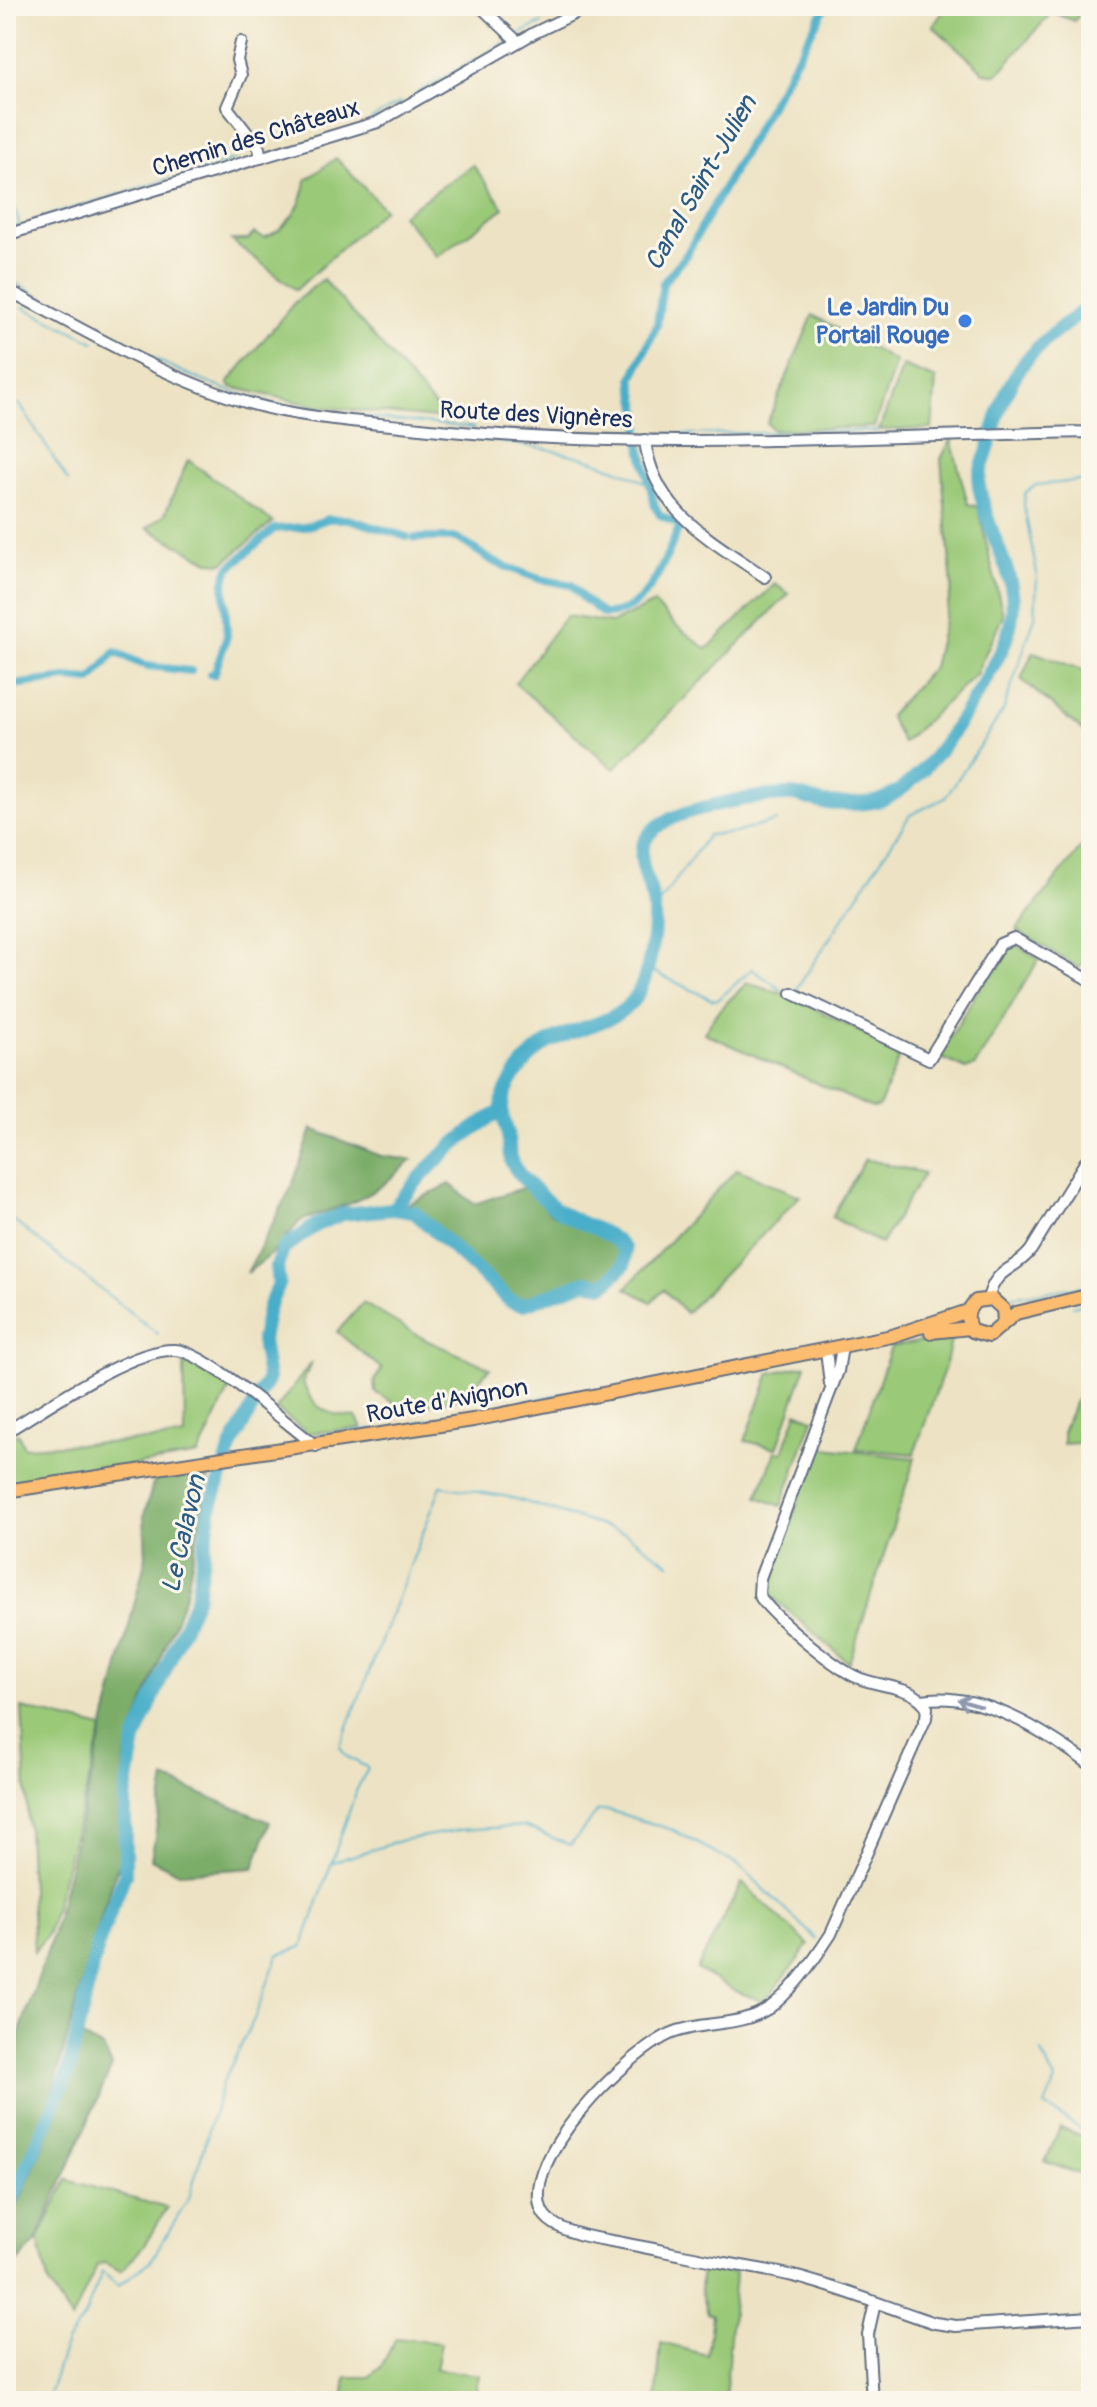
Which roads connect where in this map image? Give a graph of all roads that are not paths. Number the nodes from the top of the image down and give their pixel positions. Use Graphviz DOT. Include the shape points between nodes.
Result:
graph roads {
  1 [pos="480,6"];
  2 [pos="590,6"];
  3 [pos="241,42"];
  4 [pos="518,42"];
  5 [pos="261,158"];
  6 [pos="6,235"];
  7 [pos="6,289"];
  8 [pos="1091,432"];
  9 [pos="640,440"];
  10 [pos="765,577"];
  11 [pos="1091,981"];
  12 [pos="792,993"];
  13 [pos="1091,1153"];
  14 [pos="1090,1295"];
  15 [pos="993,1301"];
  16 [pos="968,1311"];
  17 [pos="1004,1323"];
  18 [pos="970,1328"];
  19 [pos="892,1336"];
  20 [pos="842,1347"];
  21 [pos="826,1350"];
  22 [pos="830,1391"];
  23 [pos="6,1432"];
  24 [pos="316,1446"];
  25 [pos="6,1491"];
  26 [pos="922,1700"];
  27 [pos="1091,1765"];
  28 [pos="875,2303"];
  29 [pos="1091,2317"];
  30 [pos="872,2401"];
  1 -- 4 [label="street"];
  2 -- 4 [label="street, Chemin des Châteaux"];
  3 -- 5 [label="street" via="241,75 227,107"];
  4 -- 5 [label="street, Chemin des Châteaux" via="378,122"];
  5 -- 6 [label="street, Chemin des Châteaux"];
  7 -- 9 [label="street, Route des Vignères" via="200,385 277,410 491,436"];
  8 -- 9 [label="street, Route des Vignères"];
  9 -- 10 [label="street" via="657,489 699,533"];
  11 -- 12 [label="street" via="1008,939 929,1059"];
  13 -- 15 [label="street" via="1031,1250 999,1273"];
  14 -- 15 [label="main road"];
  14 -- 17 [label="main road" via="1016,1313"];
  15 -- 16 [label="main road" via="976,1301"];
  15 -- 17 [label="main road" via="1004,1312"];
  16 -- 18 [label="main road"];
  16 -- 19 [label="main road, Route d'Avignon"];
  17 -- 18 [label="main road" via="989,1336"];
  18 -- 19 [label="main road, Route d'Avignon"];
  19 -- 20 [label="main road, Route d'Avignon"];
  20 -- 21 [label="main road, Route d'Avignon"];
  20 -- 22 [label="street"];
  21 -- 22 [label="street"];
  21 -- 24 [label="main road, Route d'Avignon"];
  22 -- 26 [label="street" via="760,1578 759,1595 841,1668"];
  23 -- 24 [label="street" via="127,1362 176,1350 204,1361"];
  24 -- 25 [label="main road, Route d'Avignon"];
  27 -- 26 [label="street, one-way" via="1015,1719 945,1696"];
  26 -- 28 [label="street" via="926,1718 920,1735 819,1951 772,2006 753,2017 671,2034 629,2063 564,2131 538,2193 546,2218 593,2238 779,2273"];
  28 -- 29 [label="street" via="956,2326"];
  28 -- 30 [label="street" via="868,2334"];
}
